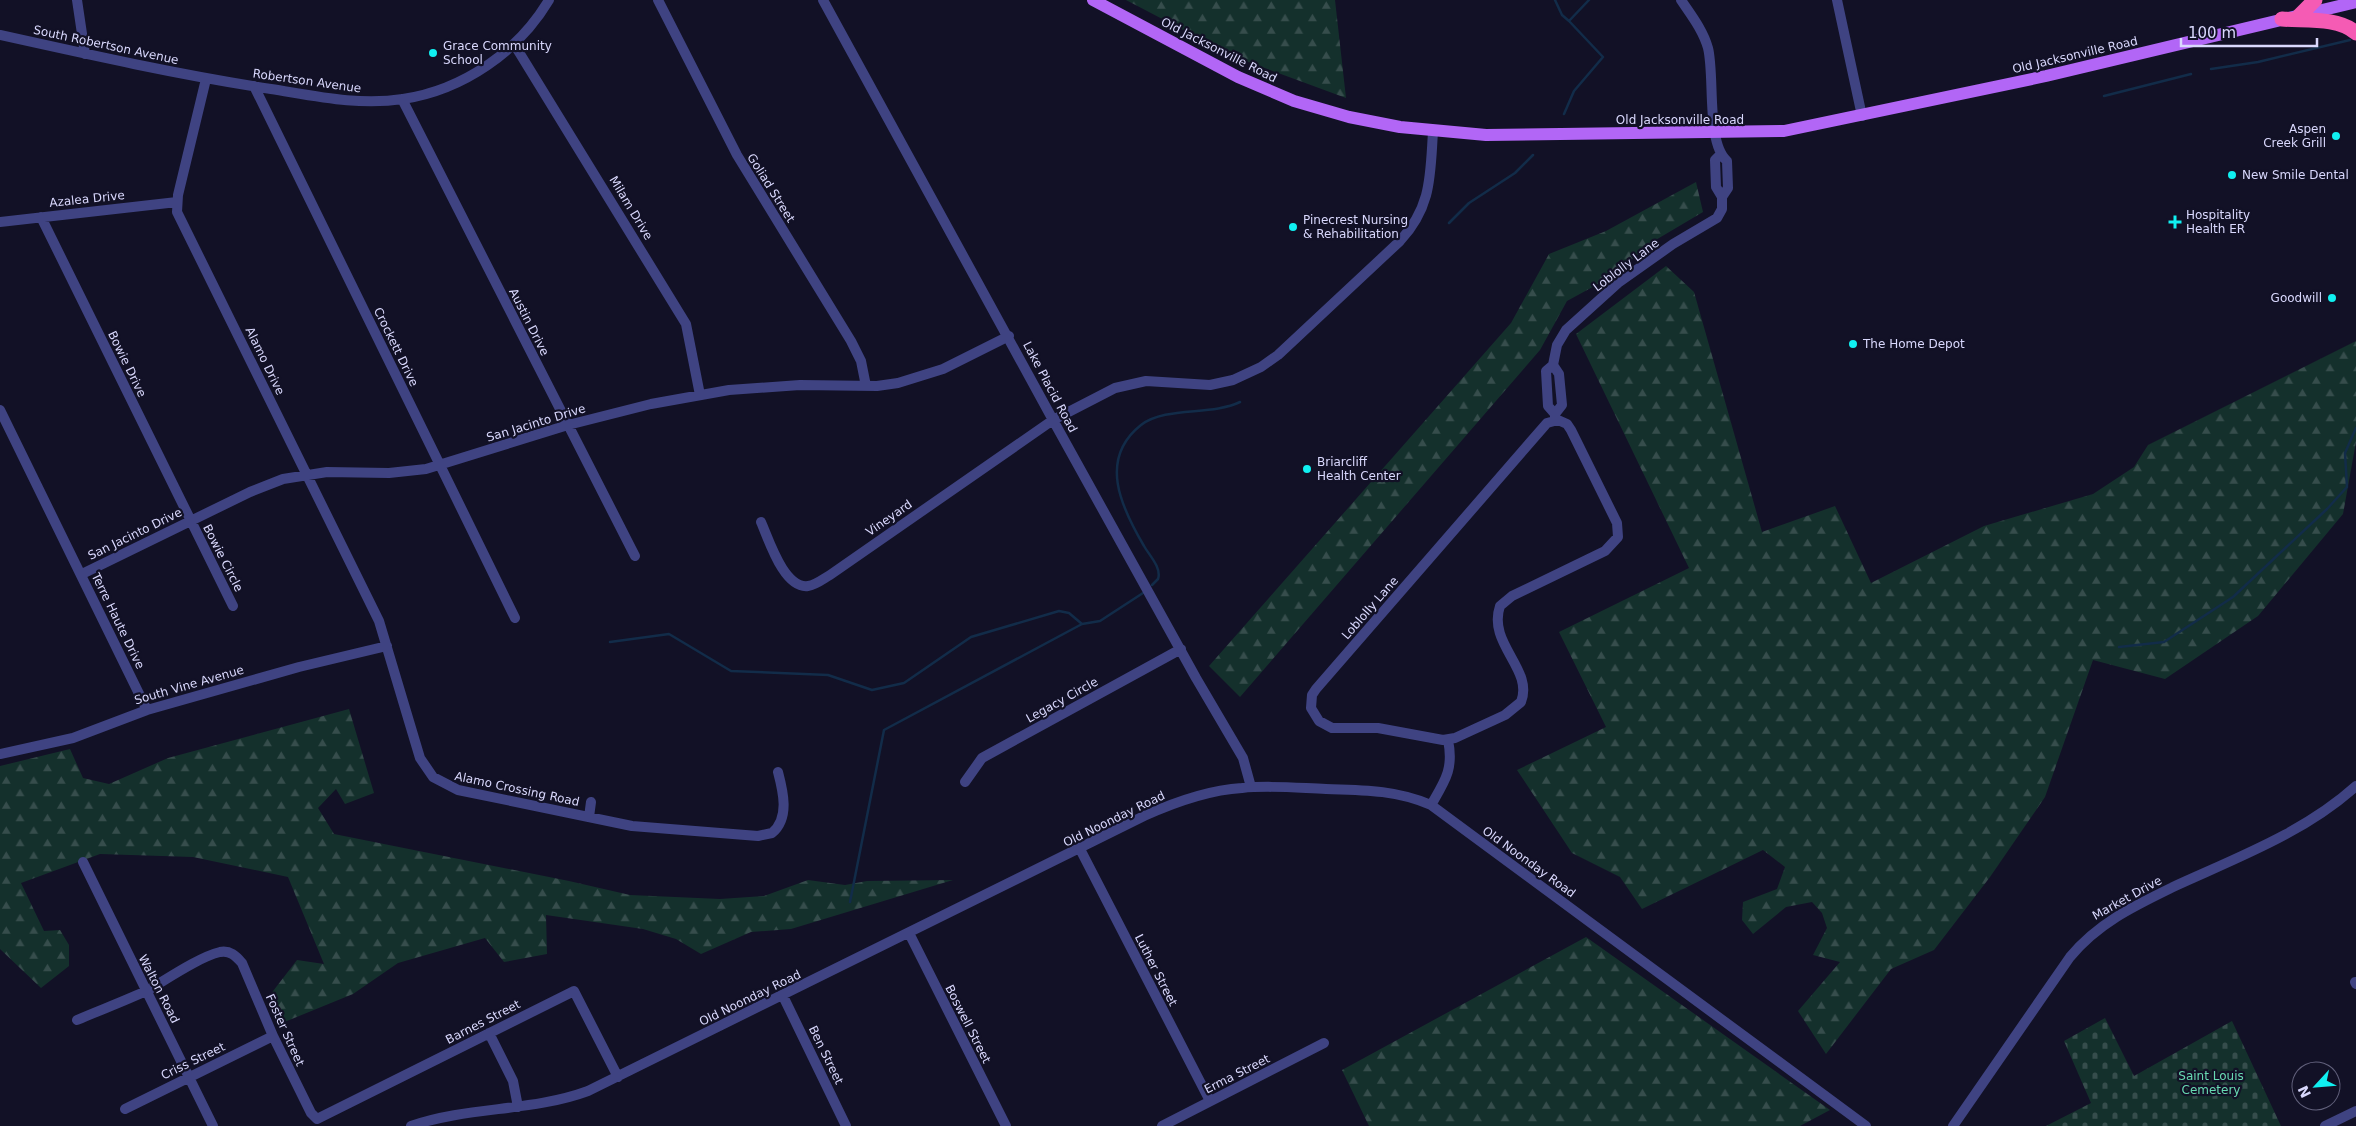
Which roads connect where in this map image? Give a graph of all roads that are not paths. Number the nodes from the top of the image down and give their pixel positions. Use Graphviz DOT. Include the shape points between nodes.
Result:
graph roads {
  1 [pos="77,0"];
  2 [pos="549,0"];
  3 [pos="658,0"];
  4 [pos="823,0"];
  5 [pos="1093,0"];
  6 [pos="1681,0"];
  7 [pos="1837,0"];
  8 [pos="2315,0"];
  9 [pos="2356,1"];
  10 [pos="2299,16"];
  11 [pos="2282,19"];
  12 [pos="2356,34"];
  13 [pos="0,35"];
  14 [pos="514,44"];
  15 [pos="85,54"];
  16 [pos="206,79"];
  17 [pos="254,86"];
  18 [pos="402,99"];
  19 [pos="1862,116"];
  20 [pos="1433,132"];
  21 [pos="1715,134"];
  22 [pos="176,202"];
  23 [pos="41,217"];
  24 [pos="0,222"];
  25 [pos="1009,336"];
  26 [pos="866,386"];
  27 [pos="700,395"];
  28 [pos="0,410"];
  29 [pos="1555,417"];
  30 [pos="1054,420"];
  31 [pos="568,425"];
  32 [pos="440,465"];
  33 [pos="307,474"];
  34 [pos="190,521"];
  35 [pos="761,522"];
  36 [pos="635,556"];
  37 [pos="82,574"];
  38 [pos="233,606"];
  39 [pos="515,618"];
  40 [pos="387,646"];
  41 [pos="1180,649"];
  42 [pos="147,710"];
  43 [pos="1448,740"];
  44 [pos="0,754"];
  45 [pos="778,772"];
  46 [pos="965,782"];
  47 [pos="2356,786"];
  48 [pos="1251,787"];
  49 [pos="591,802"];
  50 [pos="1431,806"];
  51 [pos="589,817"];
  52 [pos="1080,849"];
  53 [pos="83,862"];
  54 [pos="909,933"];
  55 [pos="146,991"];
  56 [pos="783,996"];
  57 [pos="77,1020"];
  58 [pos="489,1033"];
  59 [pos="273,1036"];
  60 [pos="1324,1043"];
  61 [pos="190,1077"];
  62 [pos="618,1077"];
  63 [pos="1210,1101"];
  64 [pos="518,1107"];
  65 [pos="124,1109"];
  66 [pos="2356,1111"];
  67 [pos="317,1119"];
  68 [pos="1166,1125"];
  69 [pos="213,1126"];
  70 [pos="411,1126"];
  71 [pos="846,1126"];
  72 [pos="1006,1126"];
  73 [pos="1866,1126"];
  74 [pos="1954,1126"];
  75 [pos="2326,1126"];
  1 -- 15 [label="street"];
  2 -- 14 [label="street, Robertson Avenue"];
  3 -- 26 [label="street, Goliad Street" via="736,155 851,341 861,361"];
  4 -- 25 [label="street, Lake Placid Road"];
  5 -- 20 [label="main road, Old Jacksonville Road" via="1267,90 1349,117"];
  6 -- 21 [label="street, Loblolly Lane" via="1708,47"];
  7 -- 19 [label="street"];
  8 -- 10 [label="highway"];
  9 -- 10 [label="main road, Old Jacksonville Road"];
  10 -- 11 [label="main road, Old Jacksonville Road"];
  11 -- 12 [label="highway" via="2336,23 2347,26"];
  11 -- 19 [label="main road, Old Jacksonville Road"];
  13 -- 15 [label="street, South Robertson Avenue"];
  14 -- 18 [label="street, Robertson Avenue" via="460,81 433,92"];
  14 -- 27 [label="street, Milam Drive" via="686,324"];
  15 -- 16 [label="street, South Robertson Avenue"];
  16 -- 17 [label="street, Robertson Avenue"];
  16 -- 22 [label="street"];
  17 -- 18 [label="street, Robertson Avenue" via="356,102"];
  17 -- 32 [label="street, Crockett Drive"];
  18 -- 31 [label="street, Austin Drive"];
  19 -- 21 [label="main road, Old Jacksonville Road" via="1784,131"];
  20 -- 21 [label="main road, Old Jacksonville Road" via="1486,135"];
  20 -- 30 [label="street" via="1428,195 1413,226 1270,361 1244,376 1221,383 1191,385 1146,381 1123,385"];
  21 -- 29 [label="street, Loblolly Lane" via="1720,155 1727,161 1728,188 1722,197 1720,214 1713,222 1673,244 1625,278 1566,330 1553,365 1560,374 1562,405"];
  22 -- 23 [label="street, Azalea Drive"];
  22 -- 33 [label="street, Alamo Drive" via="179,217"];
  23 -- 24 [label="street, Azalea Drive"];
  23 -- 34 [label="street, Bowie Drive"];
  25 -- 26 [label="street, San Jacinto Drive" via="937,372 898,383"];
  25 -- 30 [label="street, Lake Placid Road"];
  26 -- 27 [label="street, San Jacinto Drive" via="743,388"];
  27 -- 31 [label="street, San Jacinto Drive"];
  28 -- 37 [label="street, Terre Haute Drive"];
  29 -- 43 [label="street" via="1571,430 1617,523 1618,537 1605,551 1503,602 1496,626 1523,684 1521,702 1505,715"];
  29 -- 43 [label="street, Loblolly Lane" via="1312,695 1310,702 1314,714 1332,728 1378,728"];
  30 -- 35 [label="street, Vineyard" via="830,576 810,586 801,586 789,578"];
  30 -- 41 [label="street, Lake Placid Road"];
  31 -- 32 [label="street, San Jacinto Drive"];
  31 -- 36 [label="street, Austin Drive"];
  32 -- 33 [label="street, San Jacinto Drive" via="397,473"];
  32 -- 39 [label="street, Crockett Drive"];
  33 -- 34 [label="street, San Jacinto Drive" via="260,488"];
  33 -- 40 [label="street, Alamo Drive" via="379,621"];
  34 -- 37 [label="street, San Jacinto Drive"];
  34 -- 38 [label="street, Bowie Circle"];
  37 -- 42 [label="street, Terre Haute Drive"];
  40 -- 42 [label="street, South Vine Avenue"];
  40 -- 51 [label="street, Alamo Crossing Road" via="415,746 433,777 458,790"];
  41 -- 46 [label="street, Legacy Circle" via="982,758"];
  41 -- 48 [label="street, Lake Placid Road" via="1243,758"];
  42 -- 44 [label="street, South Vine Avenue" via="73,738"];
  43 -- 50 [label="street" via="1448,774"];
  45 -- 51 [label="street, Alamo Crossing Road" via="784,795 782,817 769,835 638,826"];
  47 -- 74 [label="street, Market Drive" via="2306,824 2138,904 2092,933 2070,957"];
  48 -- 50 [label="street, Old Noonday Road" via="1383,791"];
  48 -- 52 [label="street, Old Noonday Road" via="1185,799"];
  49 -- 51 [label="street, Alamo Crossing Road"];
  50 -- 73 [label="street, Old Noonday Road"];
  52 -- 54 [label="street, Old Noonday Road"];
  52 -- 63 [label="street, Luther Street"];
  53 -- 55 [label="street, Walton Road"];
  54 -- 56 [label="street, Old Noonday Road"];
  54 -- 72 [label="street, Boswell Street"];
  55 -- 57 [label="street"];
  55 -- 59 [label="street, Foster Street" via="207,957 220,952 236,955"];
  55 -- 61 [label="street, Walton Road"];
  56 -- 62 [label="street, Old Noonday Road"];
  56 -- 71 [label="street, Ben Street"];
  58 -- 62 [label="street, Barnes Street" via="574,991"];
  58 -- 64 [label="street" via="513,1081"];
  58 -- 67 [label="street, Barnes Street"];
  59 -- 61 [label="street, Criss Street"];
  59 -- 67 [label="street, Foster Street"];
  60 -- 63 [label="street, Erma Street"];
  61 -- 65 [label="street, Criss Street"];
  61 -- 69 [label="street, Walton Road"];
  62 -- 64 [label="street, Old Noonday Road" via="575,1096"];
  63 -- 68 [label="street, Erma Street"];
  64 -- 70 [label="street, Old Noonday Road" via="456,1114"];
  66 -- 75 [label="street"];
}
